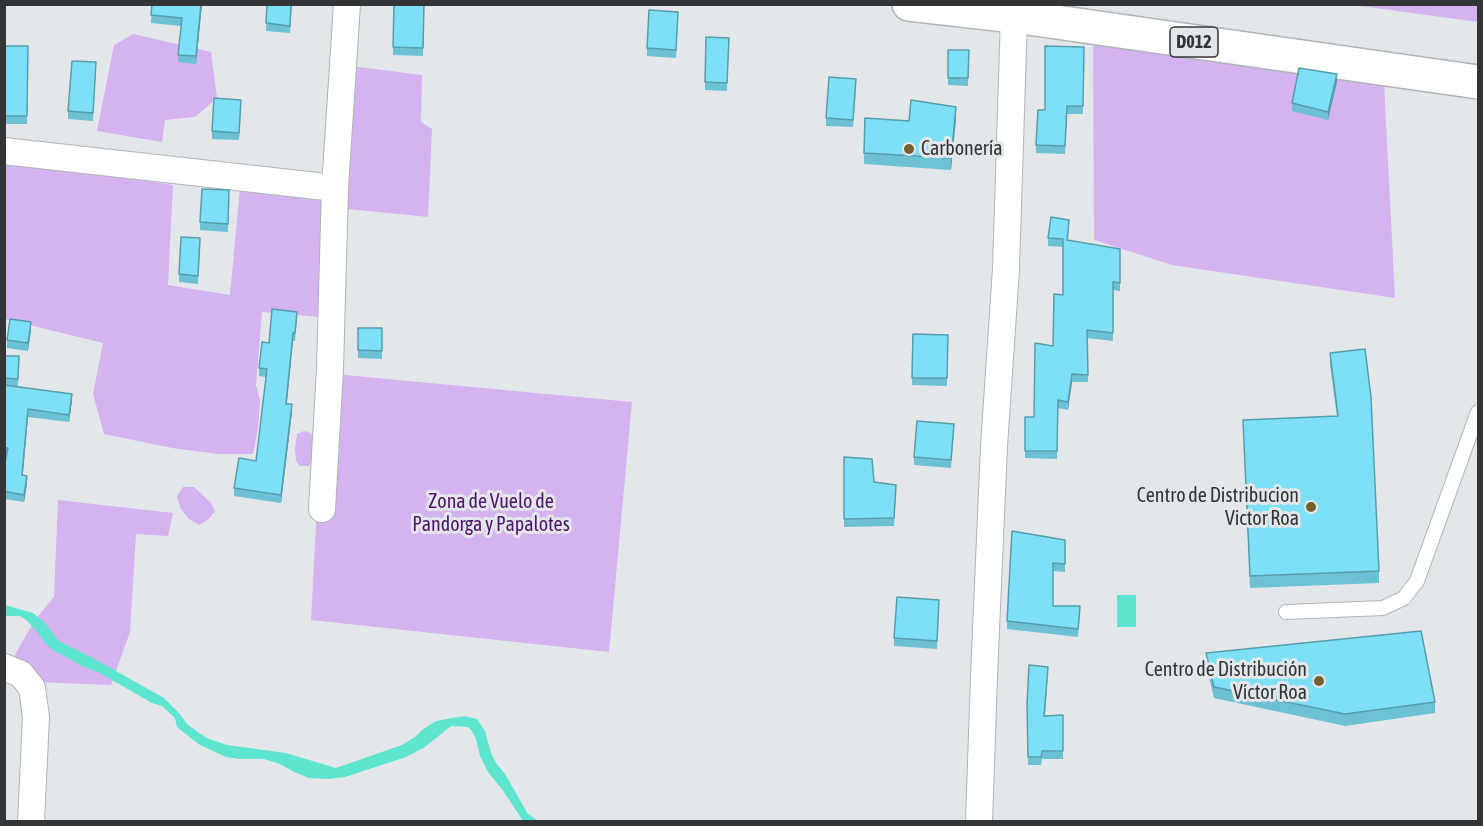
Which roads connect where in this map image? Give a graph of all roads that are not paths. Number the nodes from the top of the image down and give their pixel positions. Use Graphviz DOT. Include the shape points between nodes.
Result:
graph roads {
  1 [pos="347,4"];
  2 [pos="909,4"];
  3 [pos="1014,16"];
  4 [pos="1479,82"];
  5 [pos="4,151"];
  6 [pos="335,188"];
  7 [pos="1479,412"];
  8 [pos="322,509"];
  9 [pos="1286,612"];
  10 [pos="4,667"];
  11 [pos="31,822"];
  12 [pos="979,822"];
  1 -- 6 [label="street"];
  2 -- 3 [label="main road, D012"];
  3 -- 4 [label="main road, D012"];
  3 -- 12 [label="street"];
  5 -- 6 [label="street"];
  6 -- 8 [label="street"];
  7 -- 9 [label="lane" via="1417,581 1404,598 1383,608"];
  10 -- 11 [label="street" via="21,675 32,688 36,717"];
}
